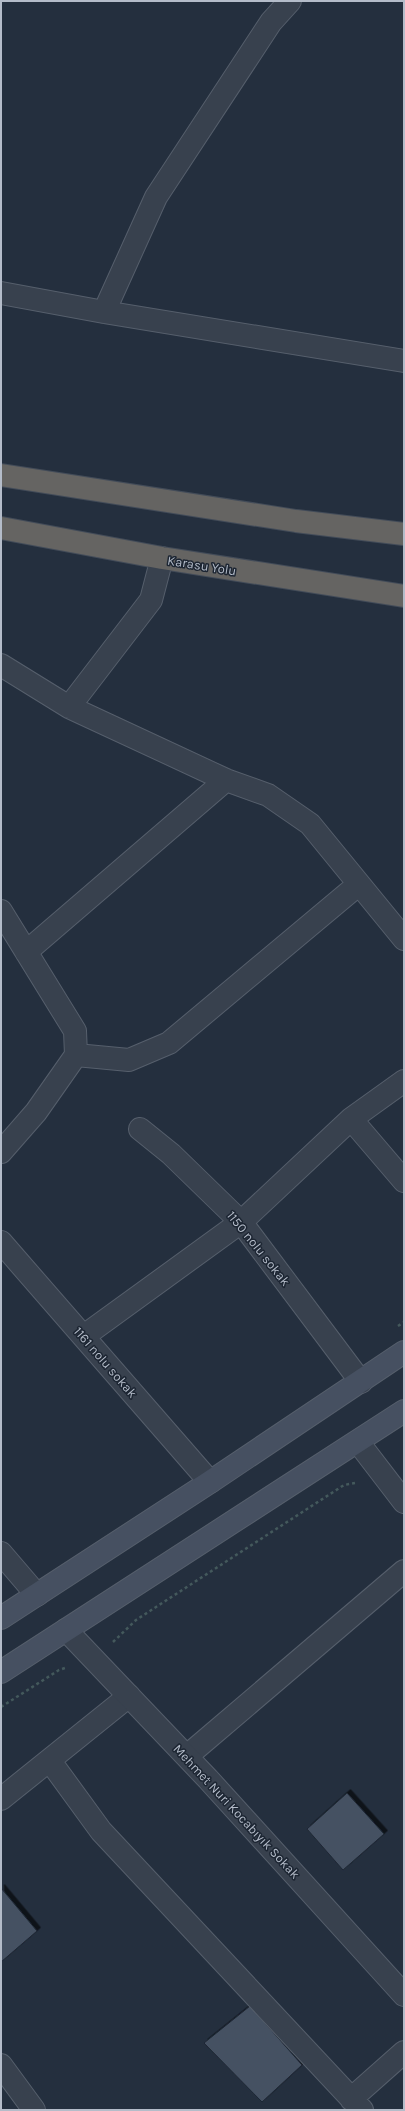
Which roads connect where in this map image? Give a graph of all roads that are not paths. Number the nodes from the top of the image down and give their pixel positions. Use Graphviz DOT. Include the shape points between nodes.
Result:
graph roads {
  1 [pos="290,1"];
  2 [pos="1,293"];
  3 [pos="104,312"];
  4 [pos="404,361"];
  5 [pos="1,475"];
  6 [pos="1,528"];
  7 [pos="404,534"];
  8 [pos="162,558"];
  9 [pos="404,596"];
  10 [pos="1,664"];
  11 [pos="69,707"];
  12 [pos="226,780"];
  13 [pos="359,884"];
  14 [pos="1,911"];
  15 [pos="404,939"];
  16 [pos="26,952"];
  17 [pos="76,1055"];
  18 [pos="404,1081"];
  19 [pos="351,1119"];
  20 [pos="140,1129"];
  21 [pos="1,1152"];
  22 [pos="404,1181"];
  23 [pos="241,1222"];
  24 [pos="1,1242"];
  25 [pos="84,1336"];
  26 [pos="404,1352"];
  27 [pos="361,1382"];
  28 [pos="404,1411"];
  29 [pos="358,1442"];
  30 [pos="210,1482"];
  31 [pos="404,1502"];
  32 [pos="1,1553"];
  33 [pos="404,1571"];
  34 [pos="37,1596"];
  35 [pos="1,1618"];
  36 [pos="66,1630"];
  37 [pos="1,1672"];
  38 [pos="129,1696"];
  39 [pos="187,1756"];
  40 [pos="50,1761"];
  41 [pos="1,1799"];
  42 [pos="404,1995"];
  43 [pos="404,2052"];
  44 [pos="1,2065"];
  45 [pos="356,2105"];
  46 [pos="34,2110"];
  1 -- 3 [label="street" via="271,22 156,197"];
  2 -- 3 [label="street"];
  3 -- 4 [label="street"];
  5 -- 7 [label="highway" via="288,520"];
  6 -- 8 [label="highway, Karasu Yolu"];
  8 -- 9 [label="highway, Karasu Yolu"];
  8 -- 11 [label="street" via="151,600"];
  10 -- 11 [label="street"];
  11 -- 12 [label="street"];
  12 -- 13 [label="street" via="268,795 310,824"];
  12 -- 16 [label="street"];
  13 -- 15 [label="street"];
  13 -- 17 [label="street" via="169,1043 129,1060"];
  14 -- 16 [label="street"];
  16 -- 17 [label="street" via="75,1031"];
  17 -- 21 [label="street" via="36,1112"];
  18 -- 19 [label="street"];
  19 -- 22 [label="street"];
  19 -- 23 [label="street"];
  20 -- 23 [label="street, 1150 nolu sokak" via="171,1154"];
  23 -- 25 [label="street"];
  23 -- 27 [label="street, 1150 nolu sokak"];
  24 -- 25 [label="street, 1161 nolu sokak"];
  25 -- 30 [label="street, 1161 nolu sokak"];
  26 -- 27 [label="main road"];
  27 -- 30 [label="main road"];
  28 -- 29 [label="main road"];
  29 -- 31 [label="street"];
  29 -- 36 [label="main road"];
  30 -- 34 [label="main road"];
  32 -- 34 [label="street"];
  33 -- 39 [label="street"];
  34 -- 35 [label="main road"];
  36 -- 37 [label="main road"];
  36 -- 38 [label="street, Mehmet Nuri Kocabıyık Sokak"];
  38 -- 39 [label="street, Mehmet Nuri Kocabıyık Sokak"];
  38 -- 40 [label="street"];
  39 -- 42 [label="street, Mehmet Nuri Kocabıyık Sokak"];
  40 -- 41 [label="street"];
  40 -- 45 [label="street" via="101,1831"];
  43 -- 45 [label="street"];
  44 -- 46 [label="street"];
}
